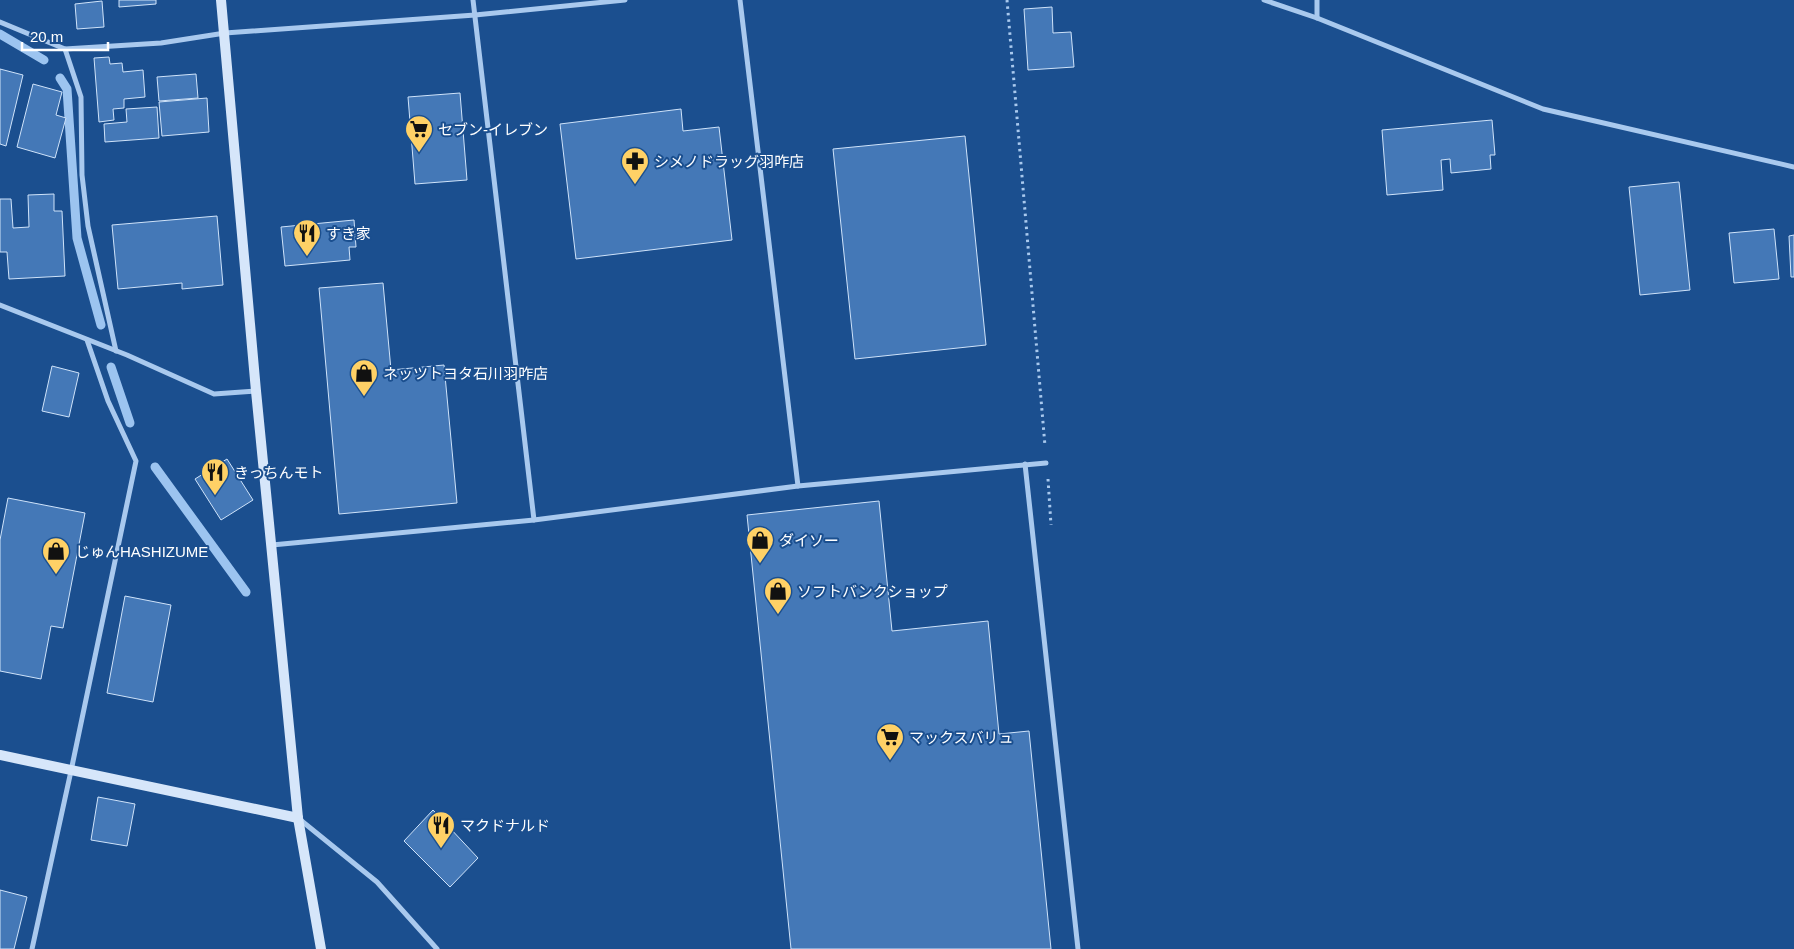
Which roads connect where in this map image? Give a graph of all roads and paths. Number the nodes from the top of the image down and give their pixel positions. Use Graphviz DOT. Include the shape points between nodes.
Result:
graph roads {
  1 [pos="221,0"];
  2 [pos="473,0"];
  3 [pos="625,0"];
  4 [pos="740,0"];
  5 [pos="1264,0"];
  6 [pos="1317,0"];
  7 [pos="475,15"];
  8 [pos="1317,18"];
  9 [pos="0,22"];
  10 [pos="225,33"];
  11 [pos="65,49"];
  12 [pos="1794,167"];
  13 [pos="0,305"];
  14 [pos="87,340"];
  15 [pos="116,351"];
  16 [pos="256,391"];
  17 [pos="1046,463"];
  18 [pos="1025,464"];
  19 [pos="798,486"];
  20 [pos="534,520"];
  21 [pos="272,545"];
  22 [pos="0,755"];
  23 [pos="71,770"];
  24 [pos="298,818"];
  25 [pos="32,949"];
  26 [pos="321,949"];
  27 [pos="437,949"];
  28 [pos="1078,949"];
  1 -- 10 [label="street"];
  2 -- 7 [label="street"];
  3 -- 7 [label="street"];
  4 -- 19 [label="street"];
  5 -- 8 [label="street"];
  6 -- 8 [label="street"];
  7 -- 10 [label="street"];
  7 -- 20 [label="street"];
  8 -- 12 [label="street" via="1543,109"];
  9 -- 11 [label="street"];
  10 -- 11 [label="street" via="161,43"];
  10 -- 16 [label="street"];
  11 -- 15 [label="street" via="81,97 82,175 88,226"];
  13 -- 14 [label="street"];
  14 -- 15 [label="street"];
  14 -- 23 [label="street" via="108,401 136,461"];
  15 -- 16 [label="street" via="214,394"];
  16 -- 21 [label="street"];
  17 -- 18 [label="street"];
  18 -- 19 [label="street"];
  18 -- 28 [label="street"];
  19 -- 20 [label="street"];
  20 -- 21 [label="street"];
  21 -- 24 [label="street"];
  22 -- 23 [label="street"];
  23 -- 24 [label="street"];
  23 -- 25 [label="street"];
  24 -- 26 [label="street"];
  24 -- 27 [label="street" via="377,882"];
}
